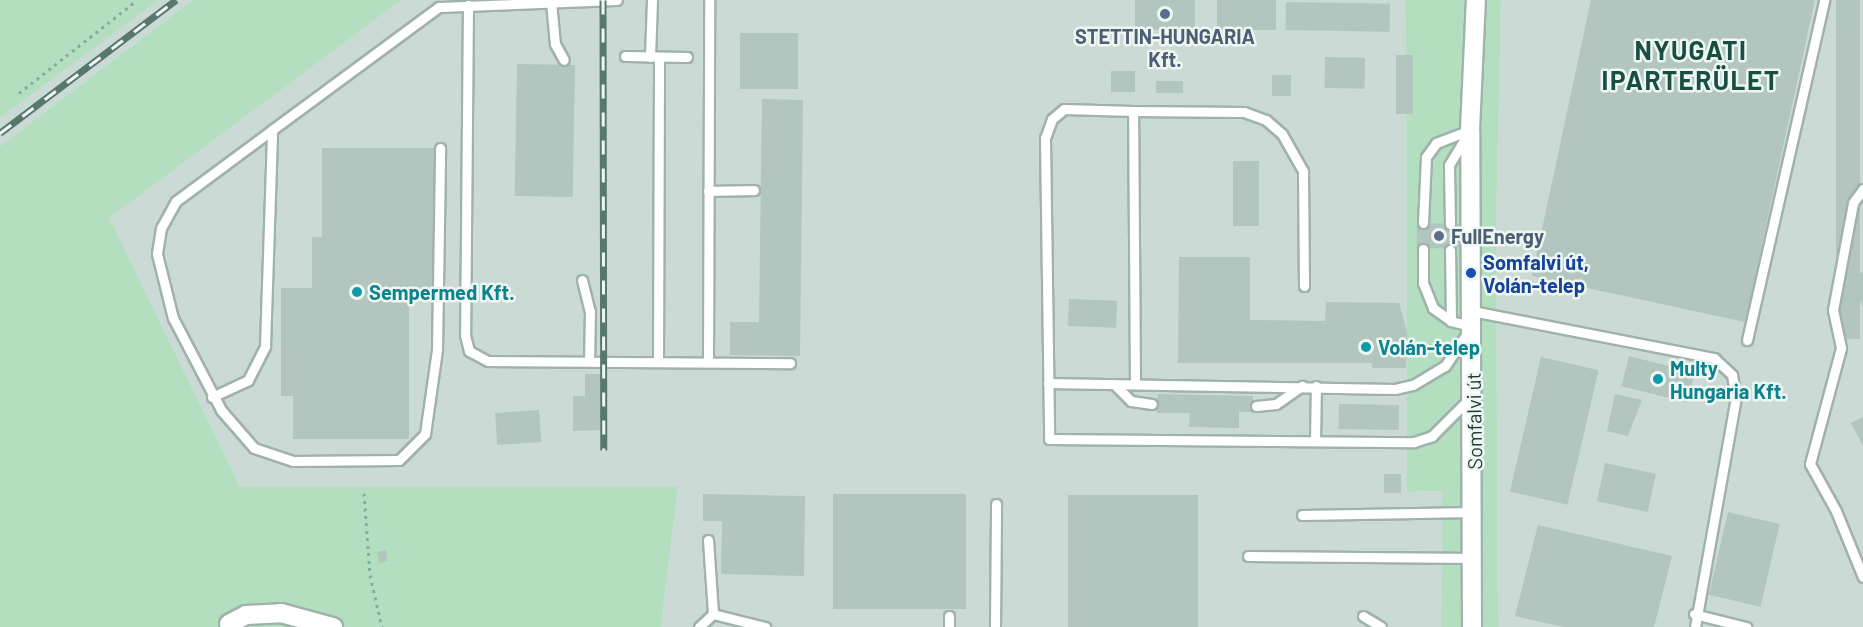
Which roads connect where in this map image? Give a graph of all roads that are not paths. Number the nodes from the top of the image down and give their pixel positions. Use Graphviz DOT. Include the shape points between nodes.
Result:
graph roads {
  1 [pos="617,0"];
  2 [pos="651,0"];
  3 [pos="709,0"];
  4 [pos="1476,0"];
  5 [pos="1824,0"];
  6 [pos="547,2"];
  7 [pos="468,5"];
  8 [pos="625,56"];
  9 [pos="654,57"];
  10 [pos="687,57"];
  11 [pos="564,60"];
  12 [pos="1133,111"];
  13 [pos="272,130"];
  14 [pos="1470,130"];
  15 [pos="440,148"];
  16 [pos="1863,189"];
  17 [pos="708,190"];
  18 [pos="754,190"];
  19 [pos="1423,223"];
  20 [pos="1450,224"];
  21 [pos="1423,249"];
  22 [pos="1450,250"];
  23 [pos="582,280"];
  24 [pos="1305,286"];
  25 [pos="1472,318"];
  26 [pos="1450,321"];
  27 [pos="1747,340"];
  28 [pos="589,361"];
  29 [pos="658,361"];
  30 [pos="708,361"];
  31 [pos="790,363"];
  32 [pos="1048,383"];
  33 [pos="1114,384"];
  34 [pos="1135,384"];
  35 [pos="1302,386"];
  36 [pos="1316,386"];
  37 [pos="1473,395"];
  38 [pos="212,397"];
  39 [pos="1152,404"];
  40 [pos="1256,406"];
  41 [pos="1315,441"];
  42 [pos="996,504"];
  43 [pos="1475,512"];
  44 [pos="1302,514"];
  45 [pos="708,540"];
  46 [pos="1248,556"];
  47 [pos="1474,558"];
  48 [pos="1863,577"];
  49 [pos="713,614"];
  50 [pos="1694,614"];
  51 [pos="949,616"];
  52 [pos="1363,616"];
  53 [pos="229,624"];
  54 [pos="333,627"];
  55 [pos="699,627"];
  56 [pos="765,627"];
  57 [pos="949,627"];
  58 [pos="995,627"];
  59 [pos="1381,627"];
  60 [pos="1472,627"];
  61 [pos="1695,627"];
  62 [pos="1746,627"];
  1 -- 6 [label="lane"];
  2 -- 9 [label="lane"];
  3 -- 17 [label="lane"];
  4 -- 14 [label="street, Somfalvi út"];
  5 -- 27 [label="lane"];
  6 -- 7 [label="lane"];
  6 -- 11 [label="lane" via="555,44"];
  7 -- 13 [label="lane" via="432,11"];
  7 -- 28 [label="lane" via="466,344 474,356 488,361"];
  8 -- 9 [label="lane"];
  9 -- 10 [label="lane"];
  9 -- 29 [label="lane"];
  12 -- 24 [label="lane" via="1244,112 1266,120 1282,134 1303,171"];
  12 -- 32 [label="lane" via="1064,110 1052,119 1045,138"];
  12 -- 34 [label="lane"];
  13 -- 38 [label="lane" via="265,345 248,380"];
  13 -- 38 [label="lane" via="184,192 165,219 158,240 158,268 173,318"];
  14 -- 19 [label="lane" via="1436,143 1426,157"];
  14 -- 20 [label="lane" via="1449,165"];
  14 -- 25 [label="street, Somfalvi út"];
  15 -- 38 [label="lane" via="437,350 429,424 409,454 399,460 293,461 272,456 245,440"];
  16 -- 48 [label="lane" via="1853,203 1833,310 1841,348 1810,464 1836,511"];
  17 -- 18 [label="lane"];
  17 -- 30 [label="lane"];
  21 -- 26 [label="lane" via="1423,282 1433,308"];
  22 -- 26 [label="lane"];
  23 -- 28 [label="lane" via="590,311"];
  25 -- 26 [label="lane"];
  25 -- 36 [label="lane" via="1445,366 1413,385"];
  25 -- 37 [label="street, Somfalvi út"];
  25 -- 50 [label="lane" via="1714,358 1732,375 1736,398"];
  28 -- 29 [label="lane"];
  29 -- 30 [label="lane"];
  30 -- 31 [label="lane"];
  32 -- 33 [label="lane"];
  32 -- 41 [label="lane" via="1049,439"];
  33 -- 34 [label="lane"];
  33 -- 39 [label="lane" via="1131,401"];
  34 -- 35 [label="lane"];
  35 -- 36 [label="lane"];
  35 -- 40 [label="lane" via="1276,404"];
  36 -- 41 [label="lane"];
  37 -- 41 [label="lane" via="1432,436 1414,442"];
  37 -- 43 [label="street, Somfalvi út"];
  42 -- 58 [label="lane"];
  43 -- 44 [label="lane"];
  43 -- 47 [label="street, Somfalvi út"];
  45 -- 49 [label="lane"];
  46 -- 47 [label="lane"];
  47 -- 60 [label="street, Somfalvi út"];
  49 -- 55 [label="lane"];
  49 -- 56 [label="lane"];
  50 -- 61 [label="lane"];
  50 -- 62 [label="lane"];
  51 -- 57 [label="lane"];
  52 -- 59 [label="lane"];
  53 -- 54 [label="street" via="246,615 271,613"];
}
